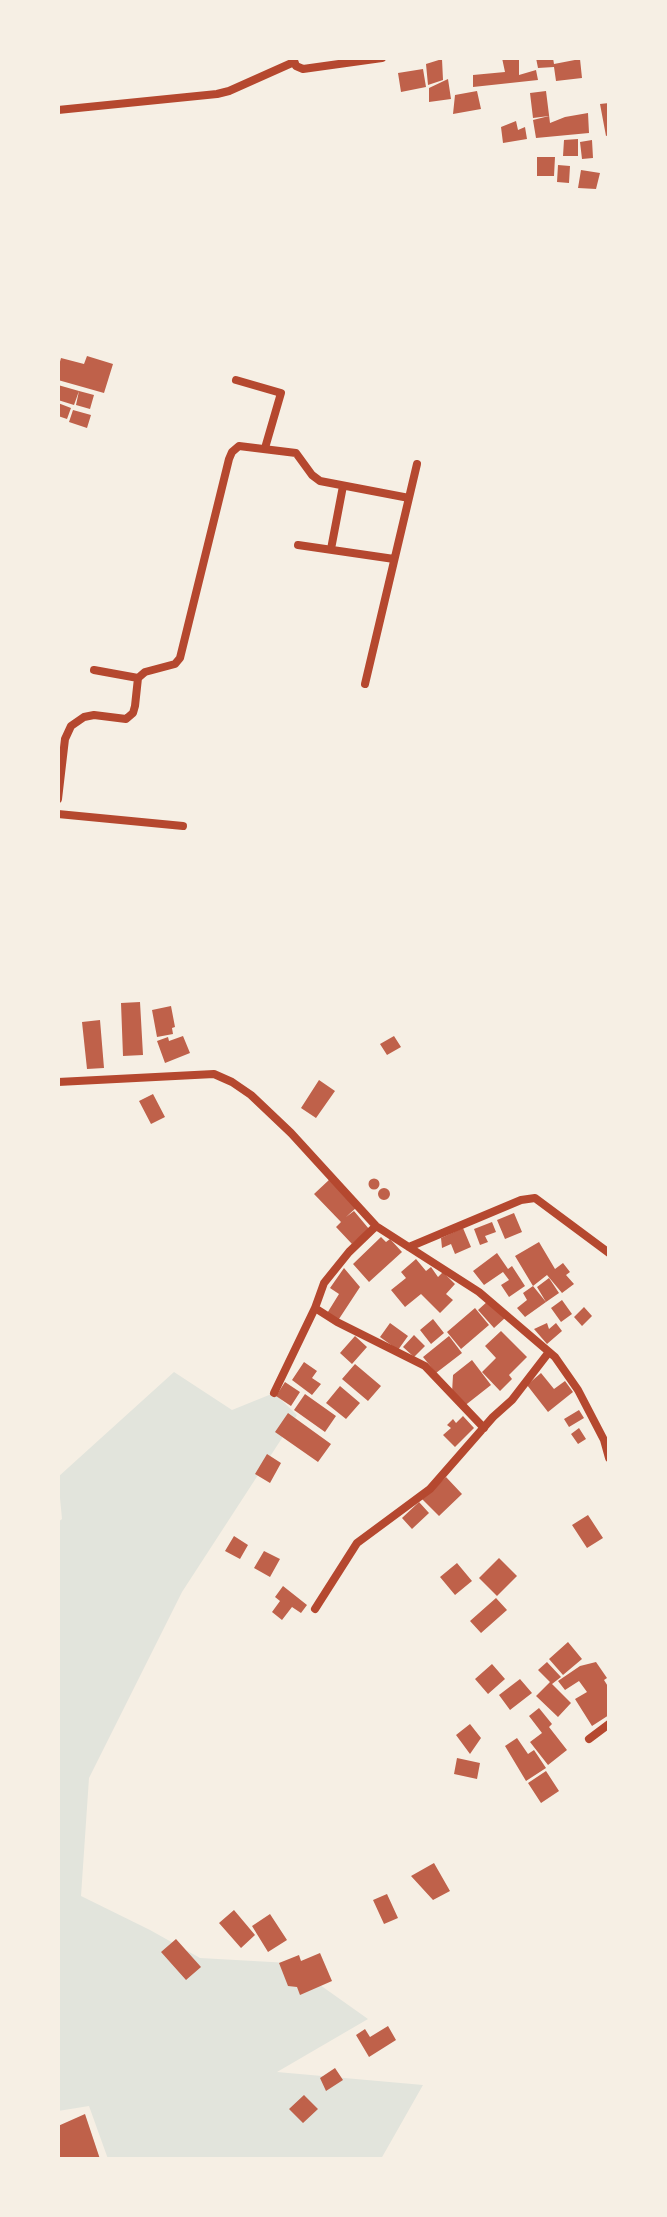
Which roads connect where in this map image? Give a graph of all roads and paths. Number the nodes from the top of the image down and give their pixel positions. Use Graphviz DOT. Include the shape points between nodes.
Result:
graph roads {
  1 [pos="382,58"];
  2 [pos="294,60"];
  3 [pos="58,110"];
  4 [pos="236,380"];
  5 [pos="265,448"];
  6 [pos="417,464"];
  7 [pos="343,486"];
  8 [pos="409,498"];
  9 [pos="298,545"];
  10 [pos="331,549"];
  11 [pos="394,559"];
  12 [pos="94,670"];
  13 [pos="138,678"];
  14 [pos="365,684"];
  15 [pos="58,799"];
  16 [pos="58,814"];
  17 [pos="183,826"];
  18 [pos="58,1082"];
  19 [pos="376,1226"];
  20 [pos="409,1247"];
  21 [pos="609,1253"];
  22 [pos="315,1308"];
  23 [pos="549,1352"];
  24 [pos="274,1393"];
  25 [pos="484,1428"];
  26 [pos="609,1458"];
  27 [pos="315,1609"];
  28 [pos="609,1724"];
  29 [pos="589,1739"];
  1 -- 2 [label="street" via="307,69"];
  2 -- 3 [label="street" via="217,94"];
  4 -- 5 [label="street" via="281,393"];
  5 -- 7 [label="street" via="296,453 320,481"];
  5 -- 13 [label="street" via="239,446 229,459 180,658"];
  6 -- 8 [label="street"];
  7 -- 8 [label="street"];
  7 -- 10 [label="street"];
  8 -- 11 [label="street"];
  9 -- 10 [label="street"];
  10 -- 11 [label="street"];
  11 -- 14 [label="street"];
  12 -- 13 [label="street"];
  13 -- 15 [label="street" via="133,713 126,719 94,715 71,726"];
  16 -- 17 [label="street"];
  18 -- 19 [label="street" via="214,1074 232,1082 291,1133"];
  19 -- 20 [label="street"];
  19 -- 22 [label="street" via="324,1283"];
  20 -- 21 [label="street" via="535,1198"];
  20 -- 23 [label="street" via="479,1292"];
  22 -- 24 [label="street"];
  22 -- 25 [label="street" via="425,1366"];
  23 -- 25 [label="street"];
  23 -- 26 [label="street" via="578,1390"];
  25 -- 27 [label="street" via="430,1489 357,1543"];
  28 -- 29 [label="street"];
}
